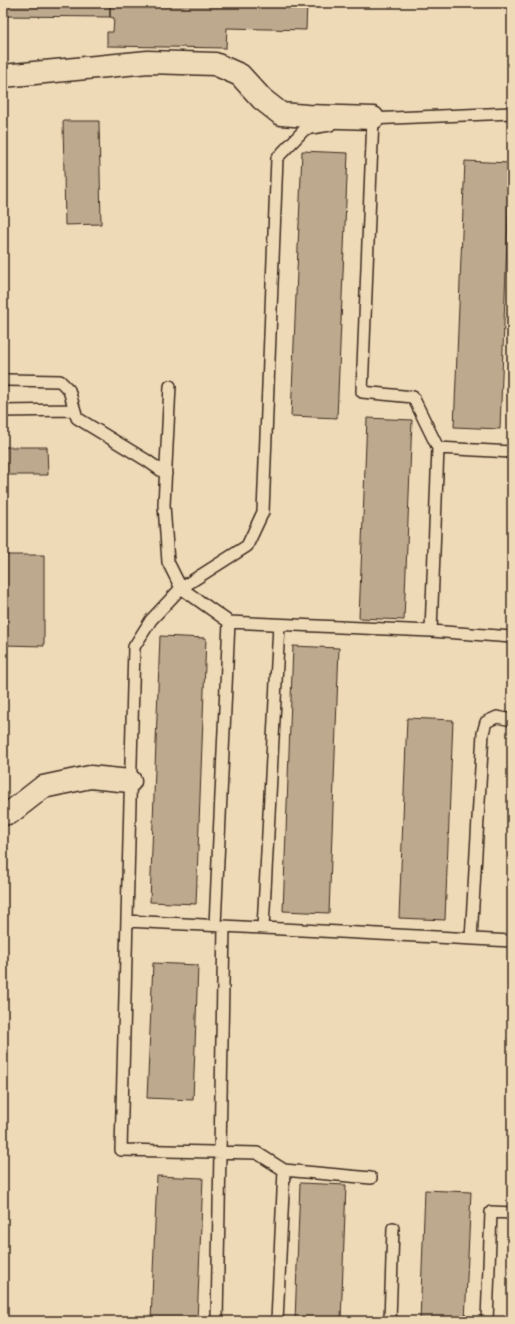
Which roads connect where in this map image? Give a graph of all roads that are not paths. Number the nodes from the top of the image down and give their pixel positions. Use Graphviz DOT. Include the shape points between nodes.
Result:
graph roads {
  1 [pos="3,76"];
  2 [pos="512,113"];
  3 [pos="373,118"];
  4 [pos="7,380"];
  5 [pos="170,386"];
  6 [pos="74,410"];
  7 [pos="3,411"];
  8 [pos="438,448"];
  9 [pos="512,452"];
  10 [pos="166,474"];
  11 [pos="181,588"];
  12 [pos="229,622"];
  13 [pos="279,625"];
  14 [pos="431,631"];
  15 [pos="512,637"];
  16 [pos="512,720"];
  17 [pos="130,781"];
  18 [pos="3,814"];
  19 [pos="127,921"];
  20 [pos="220,926"];
  21 [pos="263,928"];
  22 [pos="471,939"];
  23 [pos="512,940"];
  24 [pos="220,1152"];
  25 [pos="284,1170"];
  26 [pos="371,1178"];
  27 [pos="512,1212"];
  28 [pos="393,1228"];
  29 [pos="217,1321"];
  30 [pos="277,1321"];
  31 [pos="390,1321"];
  32 [pos="487,1321"];
  1 -- 3 [label="street" via="148,62 215,64 240,75 262,99 281,114"];
  2 -- 3 [label="lane"];
  3 -- 8 [label="lane" via="362,392 413,397"];
  3 -- 11 [label="lane" via="306,129 277,158 263,512 247,546"];
  4 -- 6 [label="lane" via="60,381 69,390"];
  5 -- 10 [label="lane"];
  6 -- 7 [label="lane"];
  6 -- 10 [label="lane" via="77,418"];
  8 -- 9 [label="lane"];
  8 -- 14 [label="lane"];
  10 -- 11 [label="lane" via="164,505 168,562"];
  11 -- 12 [label="lane"];
  11 -- 17 [label="lane" via="151,620 134,647"];
  12 -- 13 [label="lane"];
  12 -- 20 [label="lane"];
  13 -- 14 [label="lane"];
  13 -- 21 [label="lane"];
  14 -- 15 [label="lane"];
  16 -- 22 [label="lane" via="497,717 486,722 483,733"];
  17 -- 18 [label="street" via="90,776 43,787 11,812"];
  17 -- 19 [label="lane"];
  19 -- 20 [label="lane"];
  19 -- 24 [label="lane" via="121,1150"];
  20 -- 21 [label="lane"];
  20 -- 24 [label="lane"];
  21 -- 22 [label="lane"];
  22 -- 23 [label="lane"];
  24 -- 25 [label="lane" via="257,1153"];
  24 -- 29 [label="lane"];
  25 -- 26 [label="lane"];
  25 -- 30 [label="lane"];
  27 -- 32 [label="lane" via="491,1212"];
  28 -- 31 [label="lane"];
}
